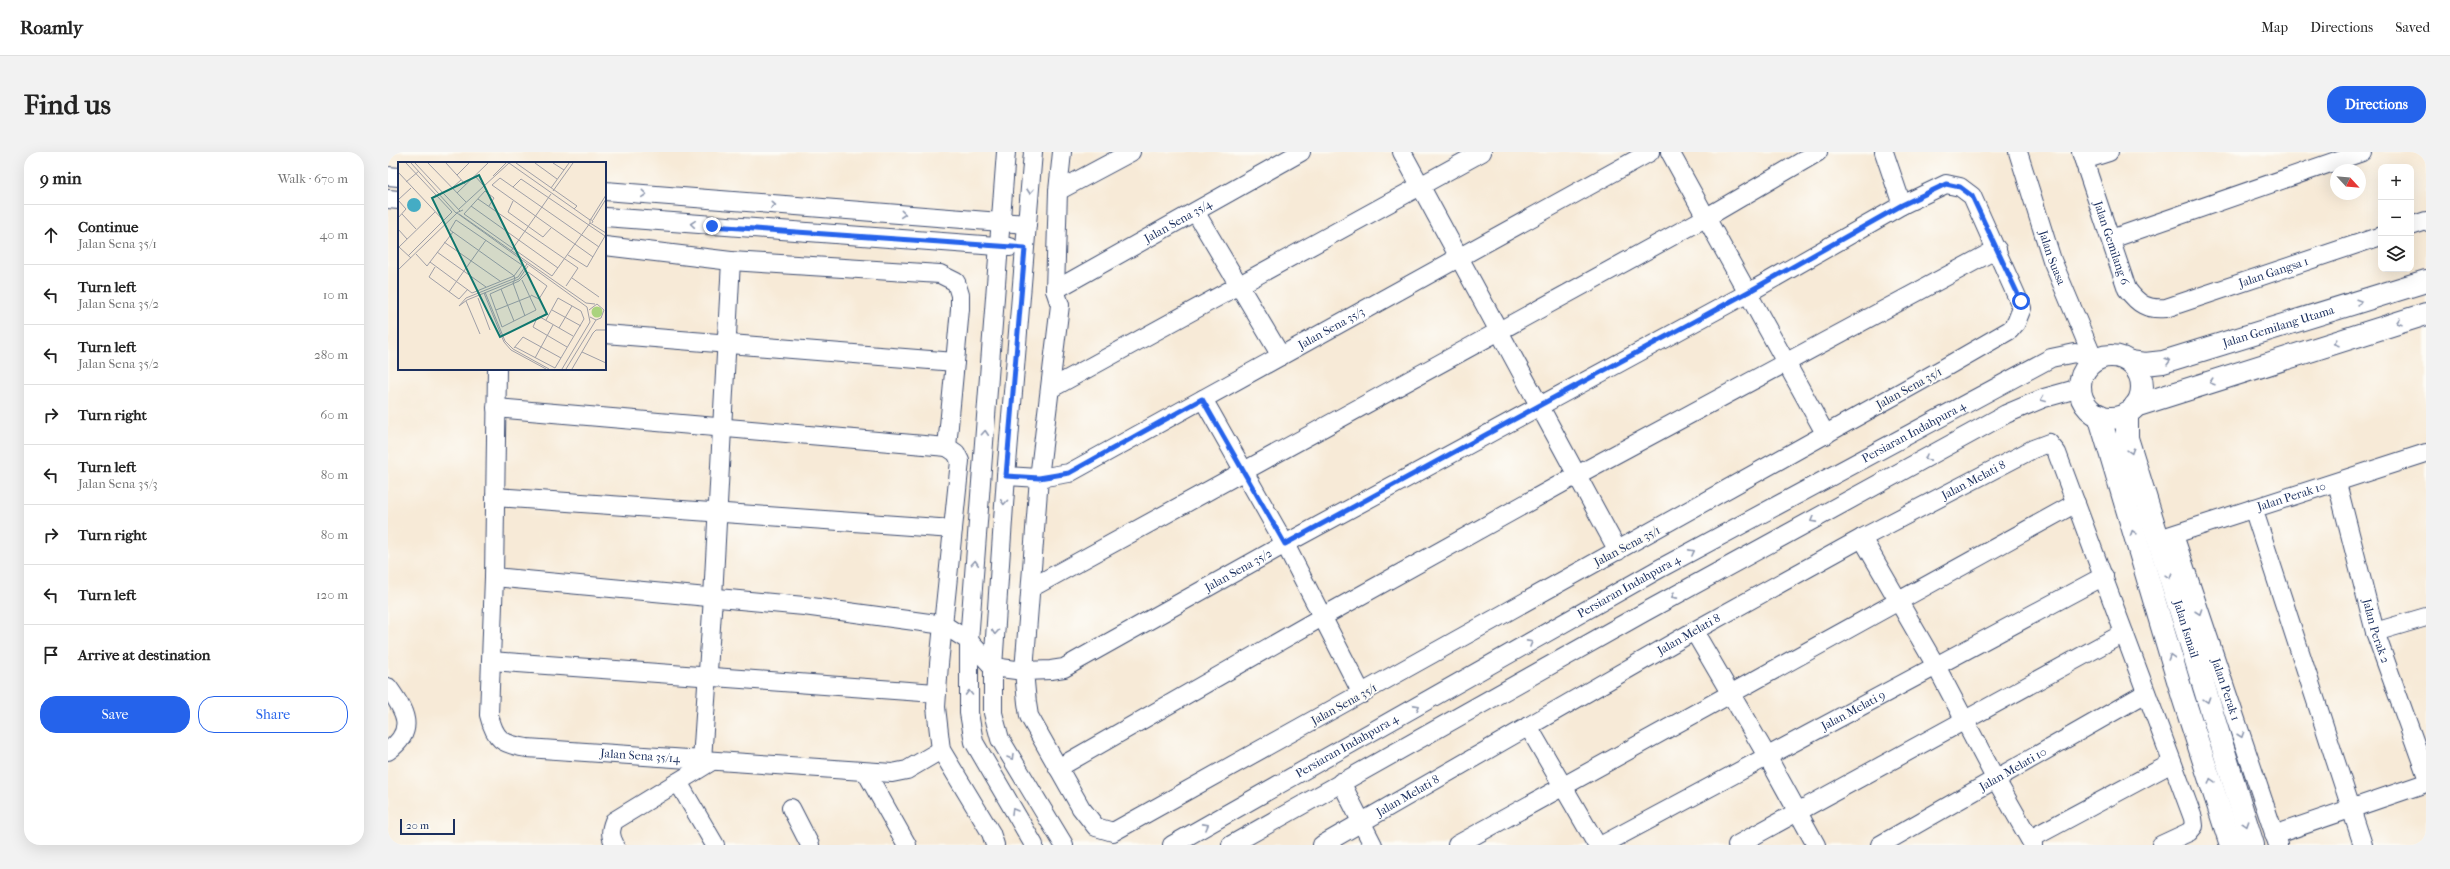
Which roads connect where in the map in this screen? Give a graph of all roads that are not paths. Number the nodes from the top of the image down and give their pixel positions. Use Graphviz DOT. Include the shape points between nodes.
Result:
graph roads {
  1 [pos="1006,152"];
  2 [pos="1033,152"];
  3 [pos="1062,152"];
  4 [pos="1131,152"];
  5 [pos="1301,152"];
  6 [pos="1402,152"];
  7 [pos="1482,152"];
  8 [pos="1650,152"];
  9 [pos="1670,152"];
  10 [pos="1818,152"];
  11 [pos="1884,152"];
  12 [pos="2018,152"];
  13 [pos="2109,152"];
  14 [pos="2362,152"];
  15 [pos="2082,156"];
  16 [pos="388,176"];
  17 [pos="398,177"];
  18 [pos="1421,186"];
  19 [pos="606,191"];
  20 [pos="1058,191"];
  21 [pos="1972,196"];
  22 [pos="388,199"];
  23 [pos="398,200"];
  24 [pos="1902,205"];
  25 [pos="1196,213"];
  26 [pos="606,217"];
  27 [pos="1707,217"];
  28 [pos="2426,222"];
  29 [pos="1000,223"];
  30 [pos="1027,224"];
  31 [pos="2414,225"];
  32 [pos="2378,237"];
  33 [pos="2111,239"];
  34 [pos="606,246"];
  35 [pos="999,246"];
  36 [pos="1025,248"];
  37 [pos="1997,249"];
  38 [pos="1459,257"];
  39 [pos="731,260"];
  40 [pos="2426,282"];
  41 [pos="1239,285"];
  42 [pos="1056,290"];
  43 [pos="1748,292"];
  44 [pos="2166,308"];
  45 [pos="2426,314"];
  46 [pos="1500,332"];
  47 [pos="606,334"];
  48 [pos="727,343"];
  49 [pos="1280,356"];
  50 [pos="2094,360"];
  51 [pos="955,362"];
  52 [pos="1788,362"];
  53 [pos="2130,362"];
  54 [pos="497,370"];
  55 [pos="2080,388"];
  56 [pos="1050,389"];
  57 [pos="1202,399"];
  58 [pos="1541,406"];
  59 [pos="496,408"];
  60 [pos="2131,409"];
  61 [pos="2099,415"];
  62 [pos="722,428"];
  63 [pos="1826,435"];
  64 [pos="947,447"];
  65 [pos="2425,457"];
  66 [pos="1244,472"];
  67 [pos="1577,475"];
  68 [pos="1006,476"];
  69 [pos="1039,478"];
  70 [pos="2337,483"];
  71 [pos="495,497"];
  72 [pos="2076,503"];
  73 [pos="2253,508"];
  74 [pos="718,511"];
  75 [pos="953,529"];
  76 [pos="2166,537"];
  77 [pos="1862,538"];
  78 [pos="1285,544"];
  79 [pos="1618,551"];
  80 [pos="2104,576"];
  81 [pos="494,577"];
  82 [pos="1031,588"];
  83 [pos="713,597"];
  84 [pos="1898,600"];
  85 [pos="1322,617"];
  86 [pos="2426,617"];
  87 [pos="944,625"];
  88 [pos="1694,631"];
  89 [pos="2375,632"];
  90 [pos="2124,633"];
  91 [pos="969,640"];
  92 [pos="491,662"];
  93 [pos="1936,666"];
  94 [pos="993,667"];
  95 [pos="1024,671"];
  96 [pos="708,678"];
  97 [pos="388,687"];
  98 [pos="936,693"];
  99 [pos="1730,693"];
  100 [pos="2146,693"];
  101 [pos="1362,694"];
  102 [pos="1965,721"];
  103 [pos="1528,726"];
  104 [pos="941,750"];
  105 [pos="388,751"];
  106 [pos="1767,756"];
  107 [pos="707,761"];
  108 [pos="2172,762"];
  109 [pos="1058,768"];
  110 [pos="866,772"];
  111 [pos="2426,774"];
  112 [pos="1995,778"];
  113 [pos="678,782"];
  114 [pos="1341,782"];
  115 [pos="2426,783"];
  116 [pos="1563,785"];
  117 [pos="791,808"];
  118 [pos="2352,809"];
  119 [pos="1797,811"];
  120 [pos="1362,824"];
  121 [pos="2276,840"];
  122 [pos="2032,842"];
  123 [pos="615,845"];
  124 [pos="715,845"];
  125 [pos="810,845"];
  126 [pos="907,845"];
  127 [pos="995,845"];
  128 [pos="1034,845"];
  129 [pos="1064,845"];
  130 [pos="1172,845"];
  131 [pos="1231,845"];
  132 [pos="1322,845"];
  133 [pos="1373,845"];
  134 [pos="1457,845"];
  135 [pos="1597,845"];
  136 [pos="1602,845"];
  137 [pos="1737,845"];
  138 [pos="1816,845"];
  139 [pos="1880,845"];
  140 [pos="2161,845"];
  141 [pos="2231,845"];
  142 [pos="2253,845"];
  143 [pos="2363,845"];
  1 -- 29 [label="street"];
  2 -- 30 [label="street, one-way"];
  3 -- 20 [label="street"];
  4 -- 20 [label="street"];
  5 -- 25 [label="street, Jalan Sena 35/4"];
  6 -- 18 [label="street"];
  7 -- 18 [label="street"];
  8 -- 38 [label="street, Jalan Sena 35/3"];
  9 -- 27 [label="street"];
  10 -- 27 [label="street"];
  11 -- 24 [label="street"];
  12 -- 50 [label="street, Jalan Suasa" via="2057,272"];
  13 -- 15 [label="street"];
  14 -- 33 [label="street"];
  15 -- 33 [label="street, Jalan Gemilang 6"];
  16 -- 17 [label="street"];
  18 -- 38 [label="street"];
  18 -- 41 [label="street"];
  19 -- 29 [label="street, one-way"];
  20 -- 42 [label="street"];
  21 -- 24 [label="street, Jalan Sena 35/2" via="1960,187 1946,184"];
  21 -- 37 [label="street, Jalan Sena 35/1"];
  22 -- 23 [label="street"];
  24 -- 43 [label="street, Jalan Sena 35/2"];
  25 -- 41 [label="street"];
  25 -- 42 [label="street, Jalan Sena 35/4"];
  35 -- 26 [label="street, one-way"];
  27 -- 43 [label="street"];
  27 -- 46 [label="street"];
  28 -- 31 [label="street"];
  29 -- 30 [label="street"];
  29 -- 35 [label="street"];
  30 -- 36 [label="street"];
  32 -- 44 [label="street, Jalan Gangsa 1"];
  33 -- 44 [label="street, Jalan Gemilang 6" via="2127,288 2134,298 2142,306"];
  34 -- 39 [label="street"];
  35 -- 36 [label="street"];
  91 -- 35 [label="street, one-way"];
  36 -- 68 [label="street"];
  37 -- 52 [label="street"];
  37 -- 63 [label="street, Jalan Sena 35/1" via="2021,301 2022,308 2010,330"];
  38 -- 46 [label="street"];
  38 -- 49 [label="street, Jalan Sena 35/3"];
  39 -- 48 [label="street"];
  39 -- 51 [label="street" via="940,274 956,282 960,295"];
  53 -- 40 [label="main road, Jalan Gemilang Utama, one-way" via="2163,362"];
  41 -- 49 [label="street"];
  41 -- 56 [label="street"];
  42 -- 56 [label="street" via="1060,305"];
  43 -- 52 [label="street"];
  43 -- 58 [label="street, Jalan Sena 35/2"];
  45 -- 60 [label="main road, one-way"];
  46 -- 58 [label="street"];
  46 -- 66 [label="street"];
  47 -- 48 [label="street"];
  48 -- 51 [label="street"];
  48 -- 62 [label="street"];
  49 -- 57 [label="street, Jalan Sena 35/3"];
  50 -- 53 [label="main road" via="2112,356"];
  50 -- 55 [label="main road" via="2084,371"];
  130 -- 50 [label="street, Persiaran Indahpura 4, one-way" via="1659,569 2051,358 2075,353"];
  51 -- 64 [label="street"];
  52 -- 63 [label="street"];
  52 -- 67 [label="street"];
  53 -- 60 [label="main road" via="2140,377 2141,392"];
  54 -- 59 [label="street, Jalan Sena 35/14"];
  55 -- 61 [label="main road" via="2085,404"];
  55 -- 114 [label="street, one-way" via="2044,398 2006,414"];
  56 -- 69 [label="street"];
  57 -- 66 [label="street"];
  57 -- 69 [label="street, Jalan Sena 35/3" via="1069,473"];
  58 -- 67 [label="street"];
  58 -- 78 [label="street, Jalan Sena 35/2"];
  59 -- 62 [label="street"];
  59 -- 71 [label="street, Jalan Sena 35/14"];
  60 -- 61 [label="main road" via="2113,417"];
  60 -- 76 [label="main road, Jalan Ismail, one-way" via="2127,438"];
  141 -- 61 [label="main road, Jalan Ismail, one-way" via="2183,697"];
  62 -- 64 [label="street"];
  62 -- 74 [label="street"];
  63 -- 79 [label="street, Jalan Sena 35/1"];
  64 -- 75 [label="street" via="960,461"];
  65 -- 70 [label="street, Jalan Perak 10"];
  66 -- 78 [label="street"];
  66 -- 82 [label="street"];
  67 -- 79 [label="street"];
  67 -- 85 [label="street"];
  68 -- 69 [label="street, Jalan Sena 35/3"];
  68 -- 94 [label="street, one-way"];
  69 -- 82 [label="street"];
  70 -- 73 [label="street, Jalan Perak 10"];
  70 -- 89 [label="street, Jalan Perak 2"];
  71 -- 74 [label="street"];
  71 -- 81 [label="street, Jalan Sena 35/14"];
  72 -- 77 [label="street, Jalan Melati 8" via="2057,453 2049,443 2042,444"];
  72 -- 80 [label="street"];
  72 -- 84 [label="street"];
  73 -- 76 [label="street, Jalan Perak 10"];
  73 -- 118 [label="street"];
  74 -- 75 [label="street"];
  74 -- 83 [label="street"];
  75 -- 87 [label="street"];
  76 -- 121 [label="street, Jalan Perak 1, one-way"];
  76 -- 142 [label="main road, Jalan Ismail, one-way"];
  77 -- 84 [label="street"];
  77 -- 88 [label="street, Jalan Melati 8"];
  78 -- 85 [label="street"];
  78 -- 95 [label="street, Jalan Sena 35/2" via="1064,668"];
  79 -- 101 [label="street, Jalan Sena 35/1"];
  80 -- 90 [label="street"];
  80 -- 93 [label="street, Jalan Melati 9"];
  81 -- 83 [label="street"];
  81 -- 92 [label="street, Jalan Sena 35/14"];
  82 -- 95 [label="street"];
  83 -- 87 [label="street" via="804,606"];
  83 -- 96 [label="street"];
  84 -- 93 [label="street"];
  84 -- 99 [label="street"];
  85 -- 101 [label="street"];
  85 -- 109 [label="street"];
  86 -- 89 [label="street"];
  87 -- 91 [label="street"];
  87 -- 98 [label="street"];
  88 -- 99 [label="street"];
  88 -- 103 [label="street, Jalan Melati 8"];
  89 -- 111 [label="street, Jalan Perak 2"];
  90 -- 100 [label="street"];
  90 -- 102 [label="street"];
  91 -- 94 [label="street"];
  128 -- 91 [label="street, one-way" via="974,742 969,713"];
  92 -- 96 [label="street"];
  92 -- 107 [label="street, Jalan Sena 35/14" via="489,715 492,729 500,740 527,748"];
  93 -- 102 [label="street"];
  93 -- 106 [label="street, Jalan Melati 9"];
  94 -- 95 [label="street, Jalan Sena 35/2"];
  94 -- 129 [label="street, one-way" via="993,713 1000,739"];
  95 -- 109 [label="street" via="1029,716"];
  96 -- 98 [label="street"];
  96 -- 107 [label="street"];
  97 -- 105 [label="street" via="406,717 405,730 399,743"];
  98 -- 104 [label="street"];
  99 -- 106 [label="street"];
  99 -- 116 [label="street"];
  100 -- 108 [label="street"];
  100 -- 112 [label="street, Jalan Melati 10"];
  101 -- 109 [label="street, Jalan Sena 35/1" via="1113,832 1096,827 1081,808"];
  102 -- 112 [label="street"];
  102 -- 119 [label="street"];
  103 -- 116 [label="street"];
  103 -- 120 [label="street, Jalan Melati 8"];
  104 -- 110 [label="street, Jalan Sena 35/14" via="907,770 892,773"];
  104 -- 127 [label="street" via="991,833"];
  106 -- 119 [label="street"];
  106 -- 136 [label="street, Jalan Melati 9"];
  107 -- 110 [label="street, Jalan Sena 35/14"];
  107 -- 113 [label="street"];
  108 -- 122 [label="street"];
  108 -- 140 [label="street" via="2190,807 2194,826 2189,832"];
  110 -- 126 [label="street"];
  112 -- 122 [label="street"];
  112 -- 139 [label="street, Jalan Melati 10"];
  113 -- 123 [label="street" via="614,821 611,838"];
  113 -- 124 [label="street"];
  114 -- 120 [label="street"];
  114 -- 131 [label="street"];
  115 -- 118 [label="street"];
  116 -- 134 [label="street"];
  116 -- 135 [label="street"];
  117 -- 125 [label="street"];
  118 -- 121 [label="street"];
  118 -- 143 [label="street"];
  119 -- 137 [label="street"];
  119 -- 138 [label="street"];
  120 -- 132 [label="street, Jalan Melati 8"];
  120 -- 133 [label="street"];
}
